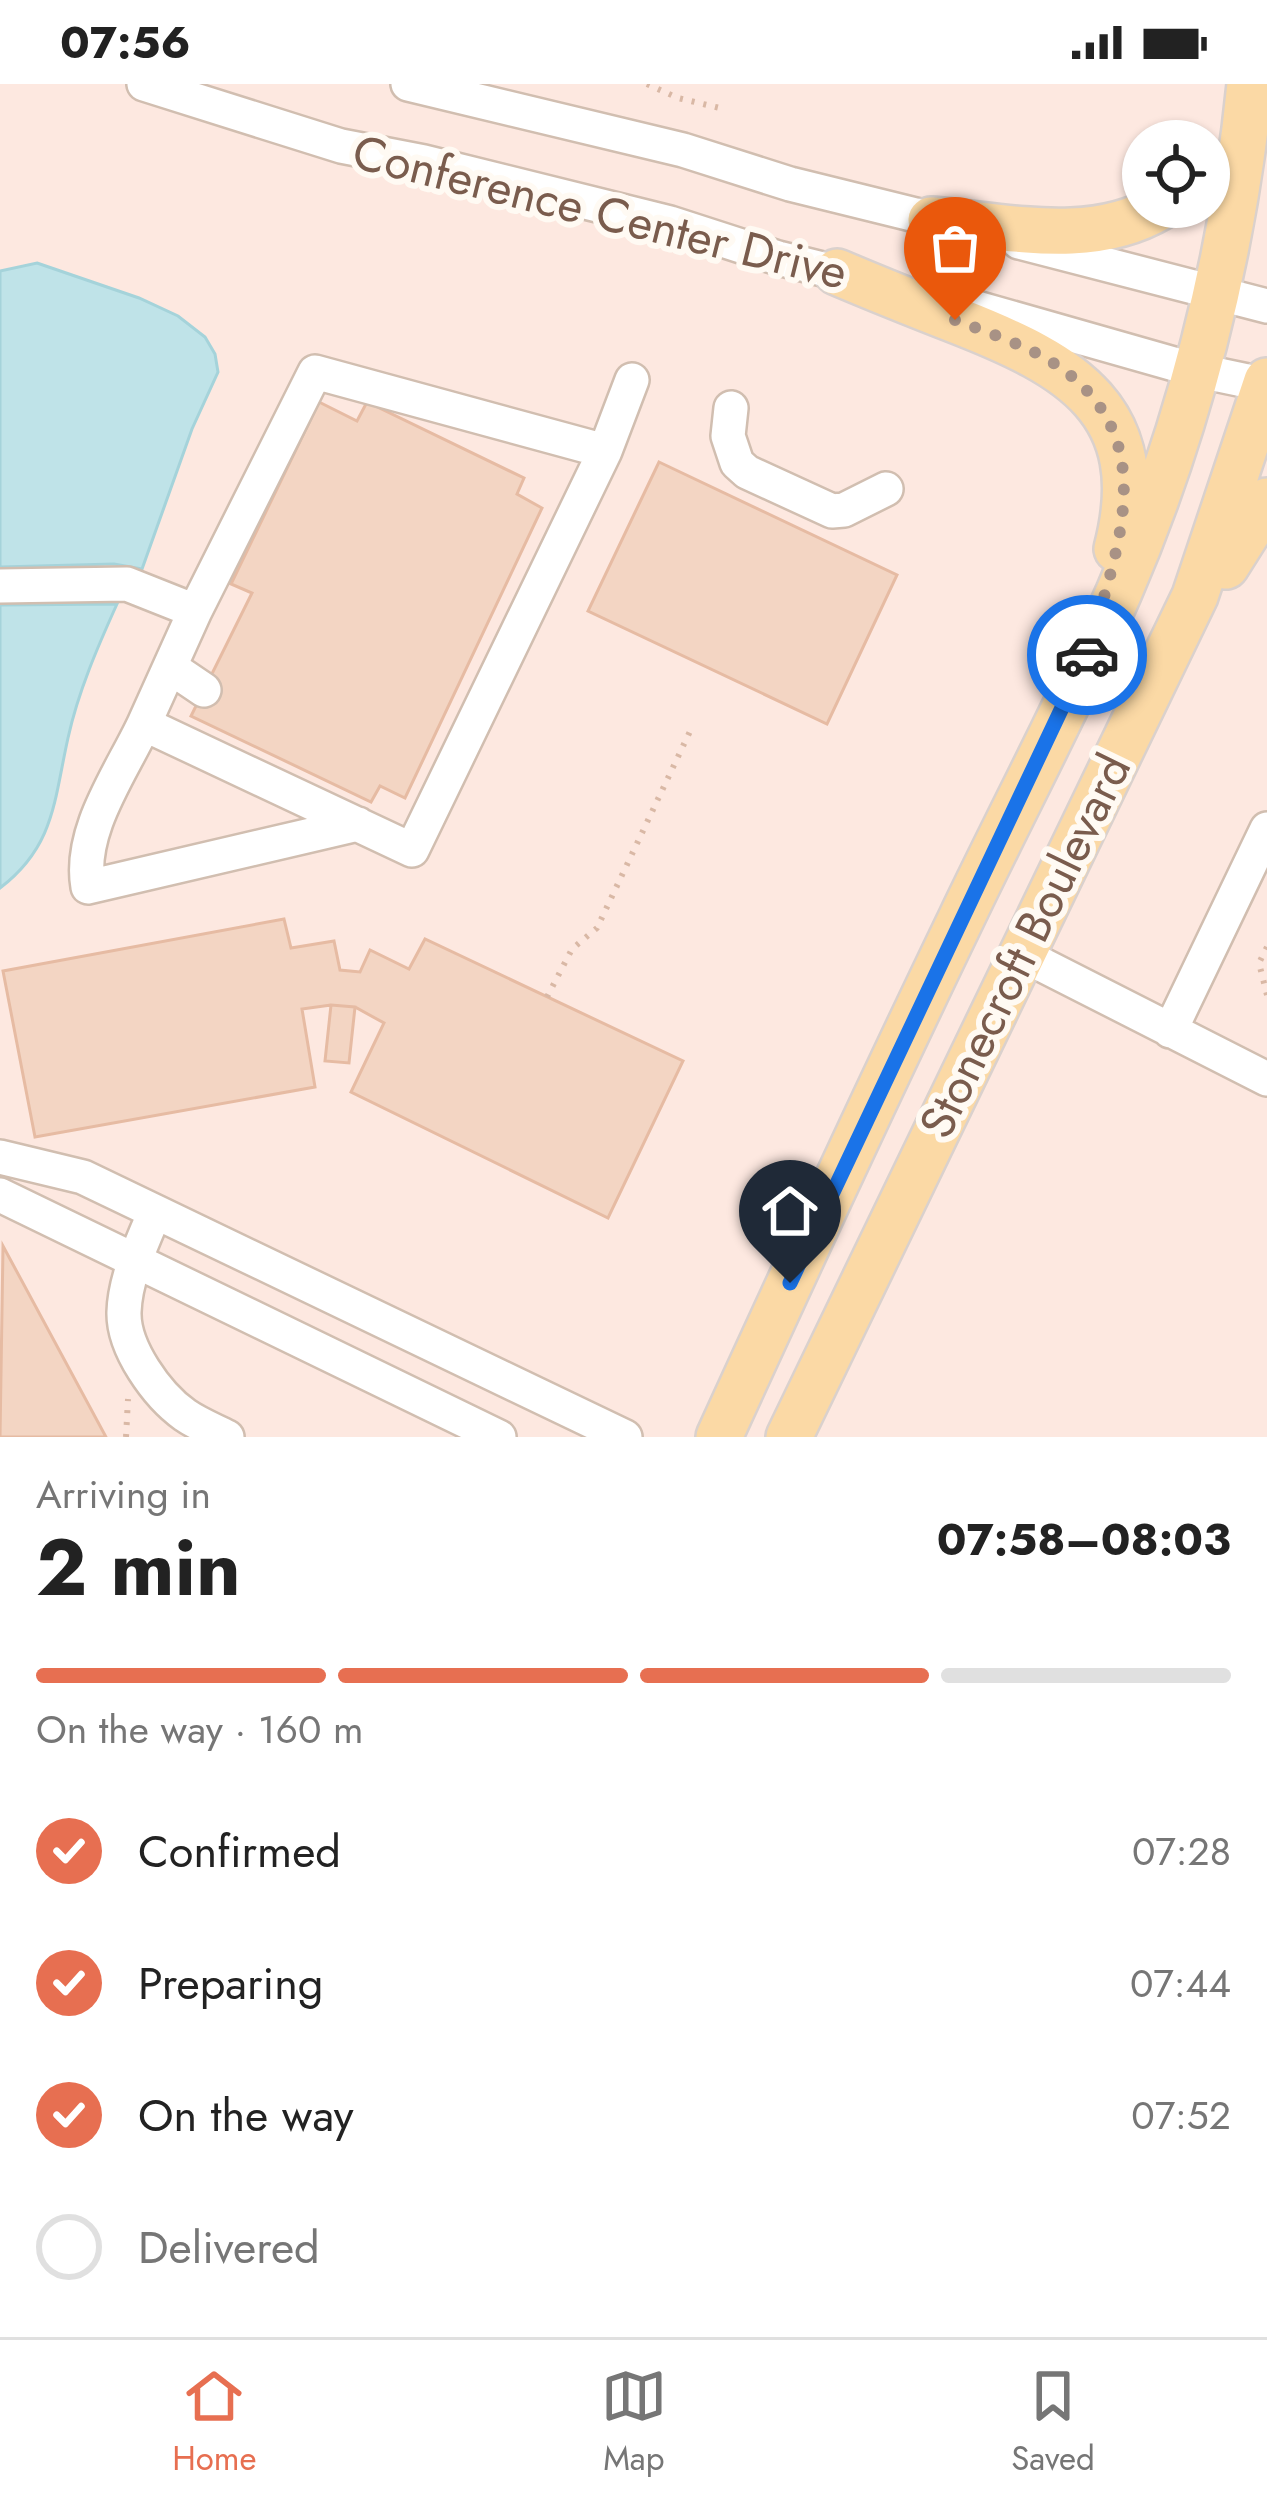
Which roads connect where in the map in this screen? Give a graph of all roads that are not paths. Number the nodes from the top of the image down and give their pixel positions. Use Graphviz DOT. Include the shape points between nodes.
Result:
graph roads {
  1 [pos="144,84"];
  2 [pos="408,84"];
  3 [pos="1230,84"];
  4 [pos="1250,84"];
  5 [pos="1217,120"];
  6 [pos="932,220"];
  7 [pos="1122,225"];
  8 [pos="837,272"];
  9 [pos="1213,295"];
  10 [pos="1267,306"];
  11 [pos="1196,370"];
  12 [pos="632,380"];
  13 [pos="1267,383"];
  14 [pos="730,408"];
  15 [pos="605,451"];
  16 [pos="886,489"];
  17 [pos="1267,502"];
  18 [pos="0,586"];
  19 [pos="195,611"];
  20 [pos="170,667"];
  21 [pos="1083,668"];
  22 [pos="204,690"];
  23 [pos="1142,701"];
  24 [pos="144,724"];
  25 [pos="358,824"];
  26 [pos="1267,829"];
  27 [pos="1023,955"];
  28 [pos="1170,1031"];
  29 [pos="1267,1079"];
  30 [pos="0,1157"];
  31 [pos="0,1195"];
  32 [pos="154,1212"];
  33 [pos="135,1261"];
  34 [pos="227,1437"];
  35 [pos="499,1437"];
  36 [pos="625,1437"];
  37 [pos="718,1437"];
  38 [pos="789,1437"];
  1 -- 8 [label="street, Conference Center Drive" via="341,146 670,223"];
  2 -- 6 [label="street, Conference Center Drive"];
  3 -- 5 [label="main road"];
  4 -- 9 [label="main road, Stonecroft Boulevard"];
  6 -- 7 [label="main road" via="1095,231"];
  6 -- 9 [label="street, Conference Center Drive"];
  8 -- 11 [label="street, Conference Center Drive"];
  8 -- 21 [label="main road" via="1042,357 1100,406 1123,461 1123,526"];
  9 -- 10 [label="street, Conference Center Drive"];
  9 -- 11 [label="main road, Stonecroft Boulevard"];
  11 -- 13 [label="street, Conference Center Drive"];
  11 -- 21 [label="main road, Stonecroft Boulevard" via="1160,486"];
  12 -- 15 [label="street"];
  13 -- 23 [label="main road, Stonecroft Boulevard" via="1195,596"];
  14 -- 16 [label="street" via="731,450 747,472 832,511"];
  15 -- 19 [label="street" via="315,372"];
  15 -- 25 [label="street" via="412,850"];
  17 -- 23 [label="main road"];
  18 -- 19 [label="street" via="127,584"];
  19 -- 20 [label="street"];
  20 -- 22 [label="street"];
  20 -- 24 [label="street"];
  21 -- 37 [label="main road, Stonecroft Boulevard"];
  23 -- 27 [label="main road, Stonecroft Boulevard"];
  24 -- 25 [label="street"];
  24 -- 25 [label="street" via="92,832 88,886"];
  26 -- 28 [label="street"];
  27 -- 28 [label="street"];
  27 -- 38 [label="main road, Stonecroft Boulevard"];
  28 -- 29 [label="street"];
  30 -- 32 [label="street" via="83,1177"];
  31 -- 33 [label="street"];
  32 -- 33 [label="street"];
  32 -- 36 [label="street"];
  33 -- 34 [label="street" via="124,1313 149,1376 188,1418"];
  33 -- 35 [label="street"];
}
